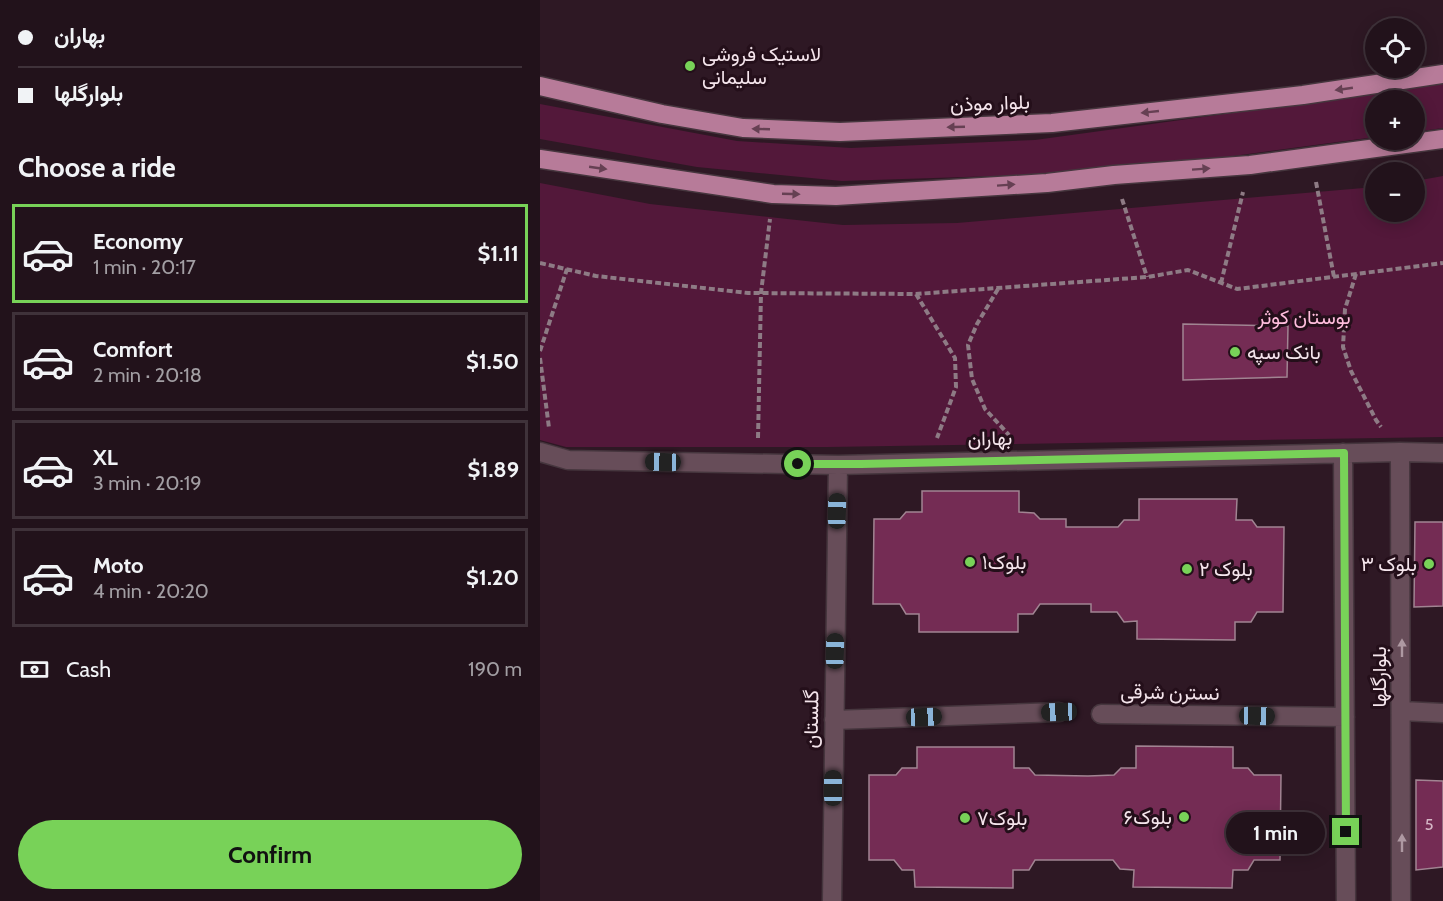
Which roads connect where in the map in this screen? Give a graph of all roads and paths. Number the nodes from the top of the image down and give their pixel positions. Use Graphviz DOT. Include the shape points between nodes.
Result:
graph roads {
  1 [pos="1443,74"];
  2 [pos="540,86"];
  3 [pos="1443,139"];
  4 [pos="1312,158"];
  5 [pos="540,159"];
  6 [pos="1250,165"];
  7 [pos="1114,175"];
  8 [pos="773,194"];
  9 [pos="540,263"];
  10 [pos="1443,263"];
  11 [pos="567,269"];
  12 [pos="1356,274"];
  13 [pos="1147,277"];
  14 [pos="1334,277"];
  15 [pos="1221,283"];
  16 [pos="998,288"];
  17 [pos="761,293"];
  18 [pos="916,294"];
  19 [pos="540,351"];
  20 [pos="540,358"];
  21 [pos="1400,452"];
  22 [pos="1344,453"];
  23 [pos="1443,453"];
  24 [pos="546,454"];
  25 [pos="1034,460"];
  26 [pos="757,463"];
  27 [pos="928,463"];
  28 [pos="838,465"];
  29 [pos="1402,711"];
  30 [pos="1059,712"];
  31 [pos="1443,713"];
  32 [pos="1101,714"];
  33 [pos="1345,717"];
  34 [pos="834,720"];
  35 [pos="832,901"];
  36 [pos="1346,901"];
  37 [pos="1401,901"];
  1 -- 2 [label="main road, بلوار موذن, one-way" via="1303,95 1052,123 840,132 743,128"];
  3 -- 4 [label="main road"];
  4 -- 6 [label="main road"];
  4 -- 14 [label="path"];
  5 -- 8 [label="main road, one-way"];
  7 -- 6 [label="main road, one-way"];
  6 -- 15 [label="path"];
  8 -- 7 [label="main road, one-way" via="836,196"];
  7 -- 13 [label="path"];
  8 -- 17 [label="path"];
  9 -- 11 [label="path"];
  10 -- 12 [label="path"];
  11 -- 17 [label="path" via="596,276"];
  11 -- 19 [label="path"];
  12 -- 14 [label="path"];
  12 -- 21 [label="path" via="1345,309 1343,347 1376,420"];
  13 -- 15 [label="path" via="1188,270"];
  13 -- 16 [label="path"];
  14 -- 15 [label="path" via="1237,289"];
  16 -- 18 [label="path"];
  16 -- 25 [label="path" via="968,345 972,379 984,410"];
  17 -- 18 [label="path"];
  17 -- 26 [label="path"];
  18 -- 27 [label="path" via="955,358 956,387"];
  20 -- 24 [label="path" via="548,415"];
  21 -- 22 [label="street, بهاران"];
  21 -- 23 [label="street, بهاران"];
  29 -- 21 [label="street, بلوارگلها, one-way"];
  22 -- 25 [label="street, بهاران"];
  22 -- 33 [label="street, بلوارگلها"];
  24 -- 26 [label="street, بهاران" via="568,460"];
  25 -- 27 [label="street, بهاران"];
  26 -- 28 [label="street, بهاران"];
  27 -- 28 [label="street, بهاران"];
  28 -- 34 [label="street, گلستان"];
  29 -- 31 [label="street"];
  37 -- 29 [label="street, بلوارگلها, one-way"];
  30 -- 34 [label="street"];
  32 -- 33 [label="street, نسترن شرقی"];
  33 -- 36 [label="street, بلوارگلها"];
  34 -- 35 [label="street, گلستان"];
}
